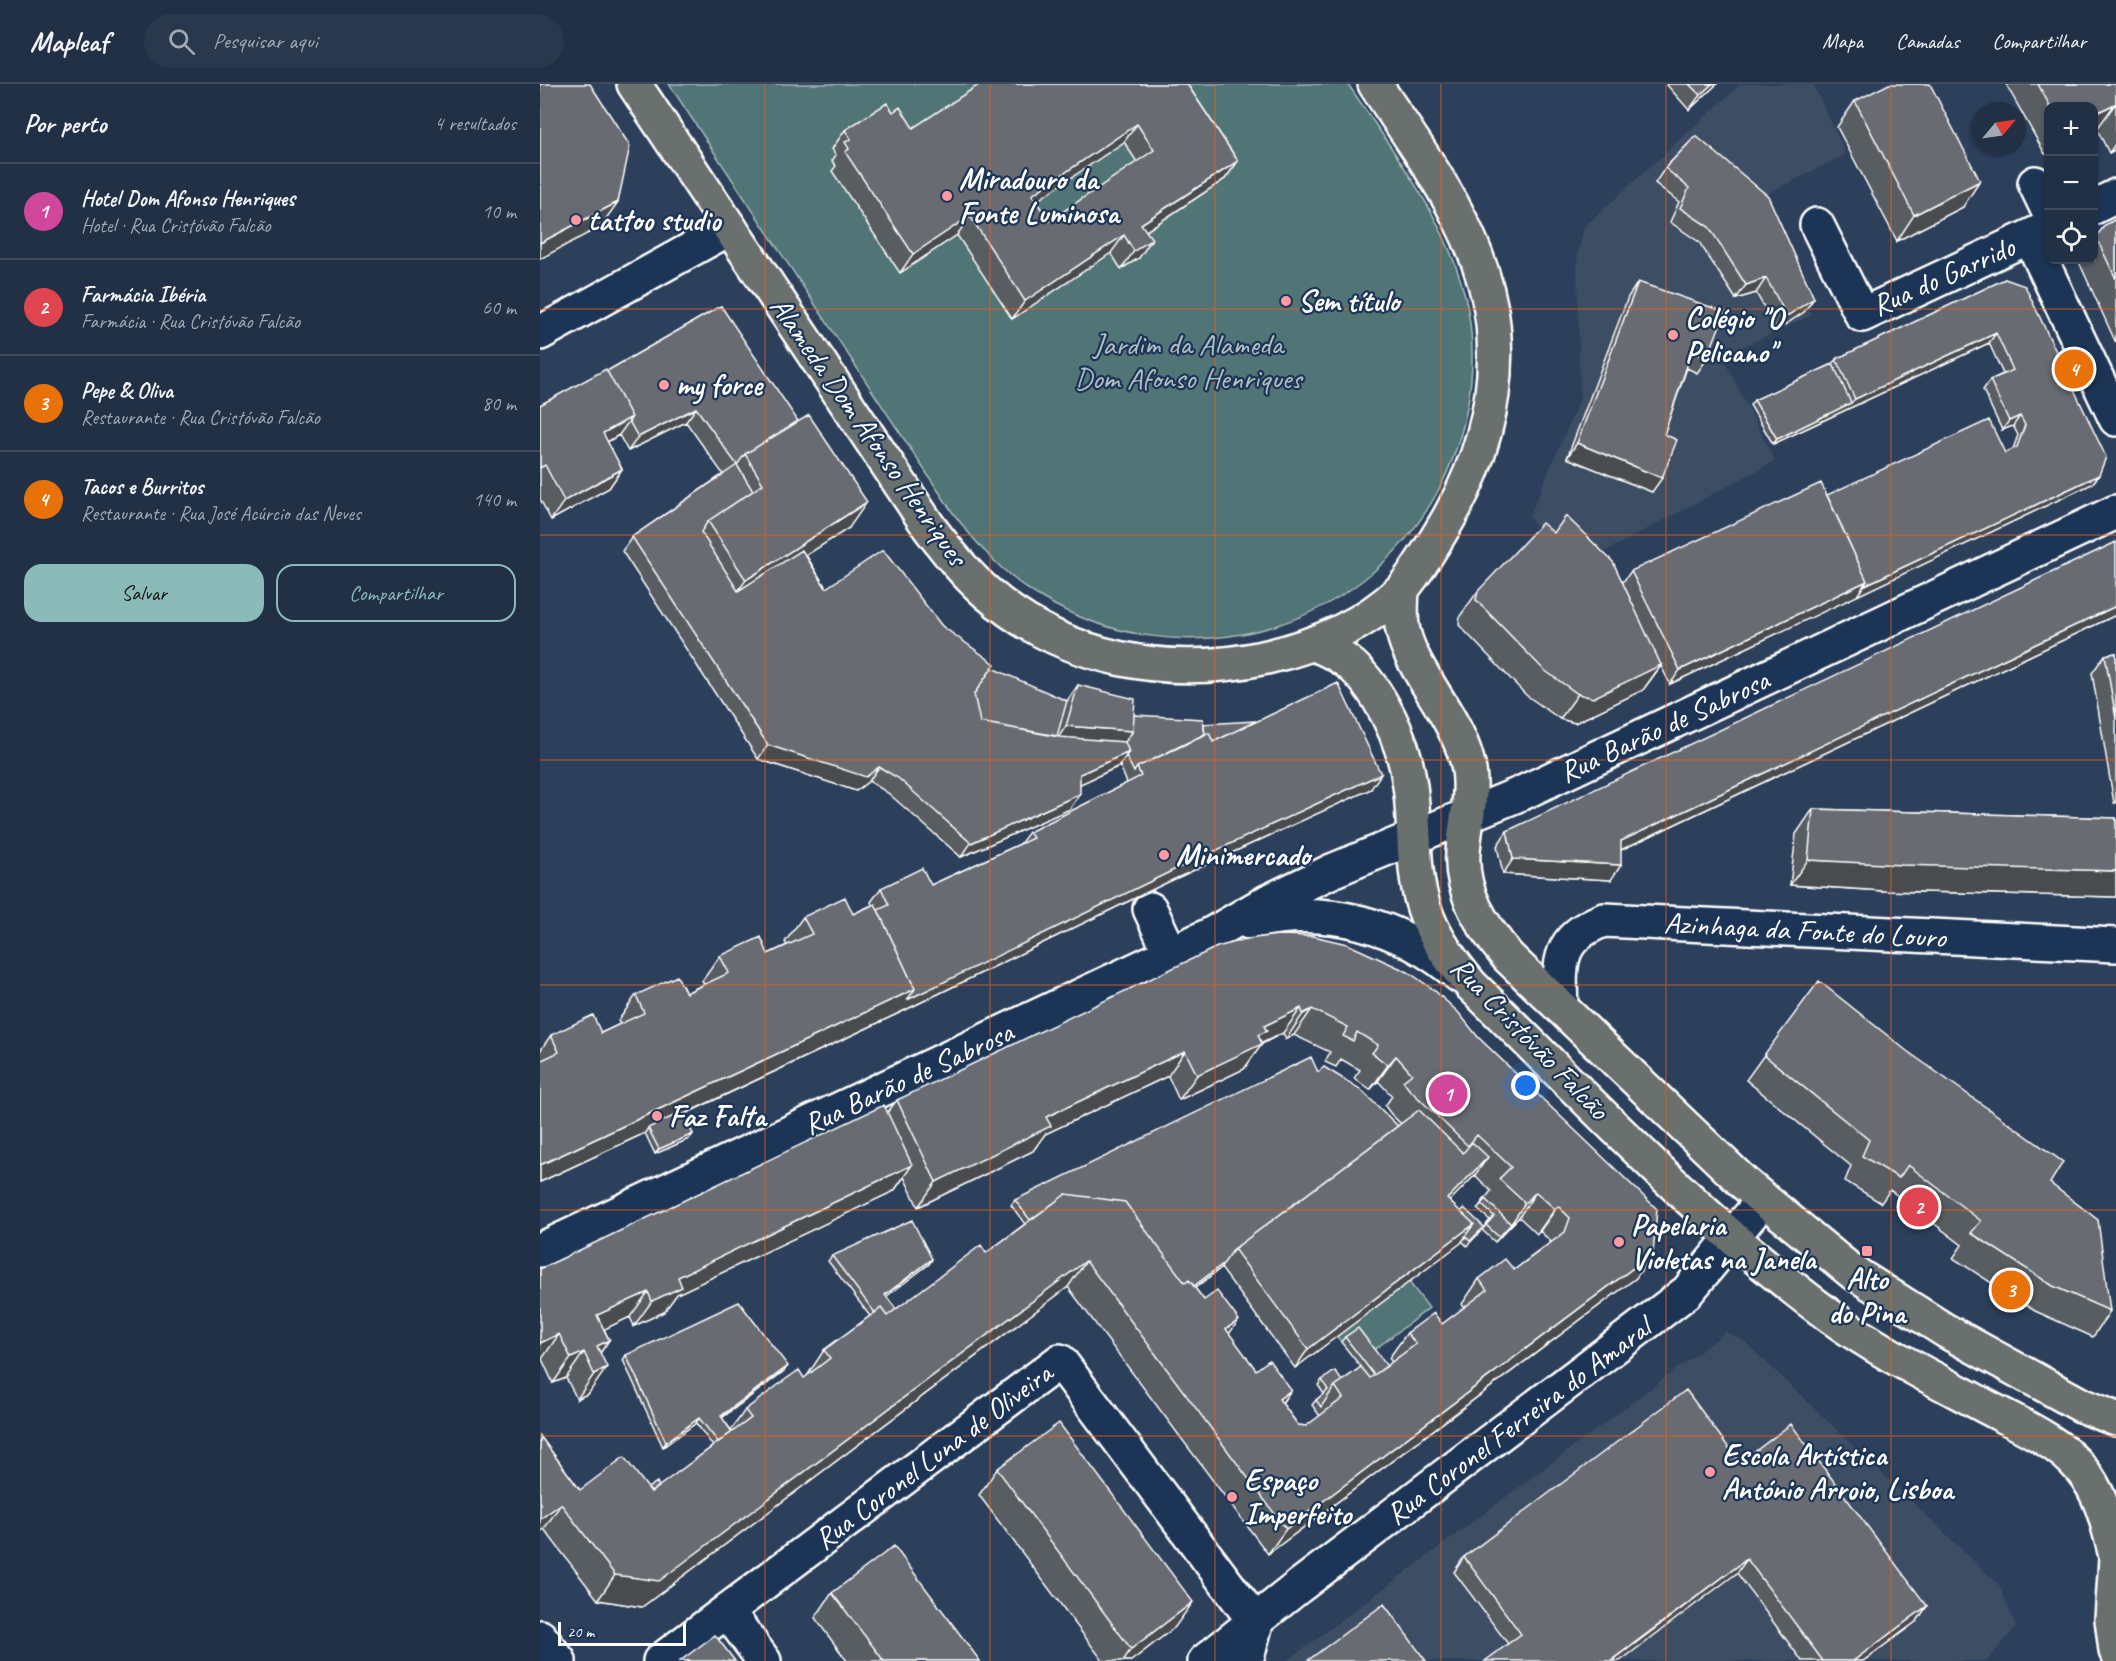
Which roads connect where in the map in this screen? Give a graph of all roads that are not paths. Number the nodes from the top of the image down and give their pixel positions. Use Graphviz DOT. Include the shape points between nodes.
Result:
graph roads {
  1 [pos="634,84"];
  2 [pos="1375,84"];
  3 [pos="2116,196"];
  4 [pos="2098,205"];
  5 [pos="1817,225"];
  6 [pos="730,228"];
  7 [pos="2039,232"];
  8 [pos="540,333"];
  9 [pos="2116,419"];
  10 [pos="2116,512"];
  11 [pos="1402,590"];
  12 [pos="1313,644"];
  13 [pos="1469,815"];
  14 [pos="1413,837"];
  15 [pos="1150,909"];
  16 [pos="1210,935"];
  17 [pos="2116,945"];
  18 [pos="1172,954"];
  19 [pos="1471,985"];
  20 [pos="1561,1007"];
  21 [pos="1763,1200"];
  22 [pos="1733,1236"];
  23 [pos="540,1250"];
  24 [pos="2116,1419"];
  25 [pos="2116,1557"];
  26 [pos="727,1611"];
  27 [pos="1256,1623"];
  28 [pos="540,1637"];
  29 [pos="2116,1651"];
  30 [pos="559,1661"];
  31 [pos="660,1661"];
  32 [pos="764,1661"];
  33 [pos="1205,1661"];
  34 [pos="1246,1661"];
  1 -- 6 [label="main road, Alameda Dom Afonso Henriques"];
  2 -- 11 [label="main road, Alameda Dom Afonso Henriques" via="1442,186 1472,243 1493,323 1495,365 1481,447 1466,486"];
  3 -- 4 [label="street"];
  5 -- 7 [label="street, Rua do Garrido" via="1862,315"];
  6 -- 8 [label="street"];
  6 -- 12 [label="main road, Alameda Dom Afonso Henriques" via="929,528 988,594 1063,641 1105,656 1149,665 1238,663"];
  7 -- 9 [label="street"];
  10 -- 13 [label="street, Rua Barão de Sabrosa"];
  11 -- 12 [label="main road, Alameda Dom Afonso Henriques" via="1365,617"];
  11 -- 13 [label="main road, Rua Cristóvão Falcão" via="1403,632 1454,726 1467,759"];
  12 -- 14 [label="main road, Rua Cristóvão Falcão" via="1337,653 1357,668 1397,731 1410,787"];
  13 -- 14 [label="street, Rua Barão de Sabrosa"];
  13 -- 20 [label="main road, Rua Cristóvão Falcão" via="1462,852 1464,880 1472,904 1501,949"];
  14 -- 16 [label="street, Rua Barão de Sabrosa" via="1267,902"];
  14 -- 19 [label="main road, Rua Cristóvão Falcão" via="1424,907 1443,949"];
  15 -- 18 [label="street"];
  16 -- 18 [label="street, Rua Barão de Sabrosa"];
  16 -- 19 [label="street, Rua Barão de Sabrosa" via="1240,924 1292,915 1334,916 1394,932 1421,946"];
  17 -- 20 [label="street, Azinhaga da Fonte do Louro" via="1604,920 1583,928 1571,938 1563,953 1559,970"];
  18 -- 23 [label="street, Rua Barão de Sabrosa"];
  19 -- 22 [label="main road, Rua Cristóvão Falcão"];
  20 -- 21 [label="main road, Rua Cristóvão Falcão"];
  21 -- 22 [label="street, Rua Coronel Ferreira do Amaral"];
  21 -- 24 [label="main road, Rua Cristóvão Falcão" via="1851,1271 1897,1301 2081,1405"];
  22 -- 25 [label="main road, Rua Cristóvão Falcão" via="1808,1299 1860,1336 2056,1448 2080,1469 2101,1502"];
  22 -- 27 [label="street, Rua Coronel Ferreira do Amaral" via="1687,1292"];
  25 -- 29 [label="main road, Rua Cristóvão Falcão" via="2112,1619"];
  26 -- 27 [label="street, Rua Coronel Luna de Oliveira" via="1060,1361"];
  26 -- 31 [label="street, Rua Coronel Luna de Oliveira"];
  26 -- 32 [label="street"];
  27 -- 33 [label="street, Rua Coronel Ferreira do Amaral"];
  27 -- 34 [label="street"];
  28 -- 30 [label="street"];
}
